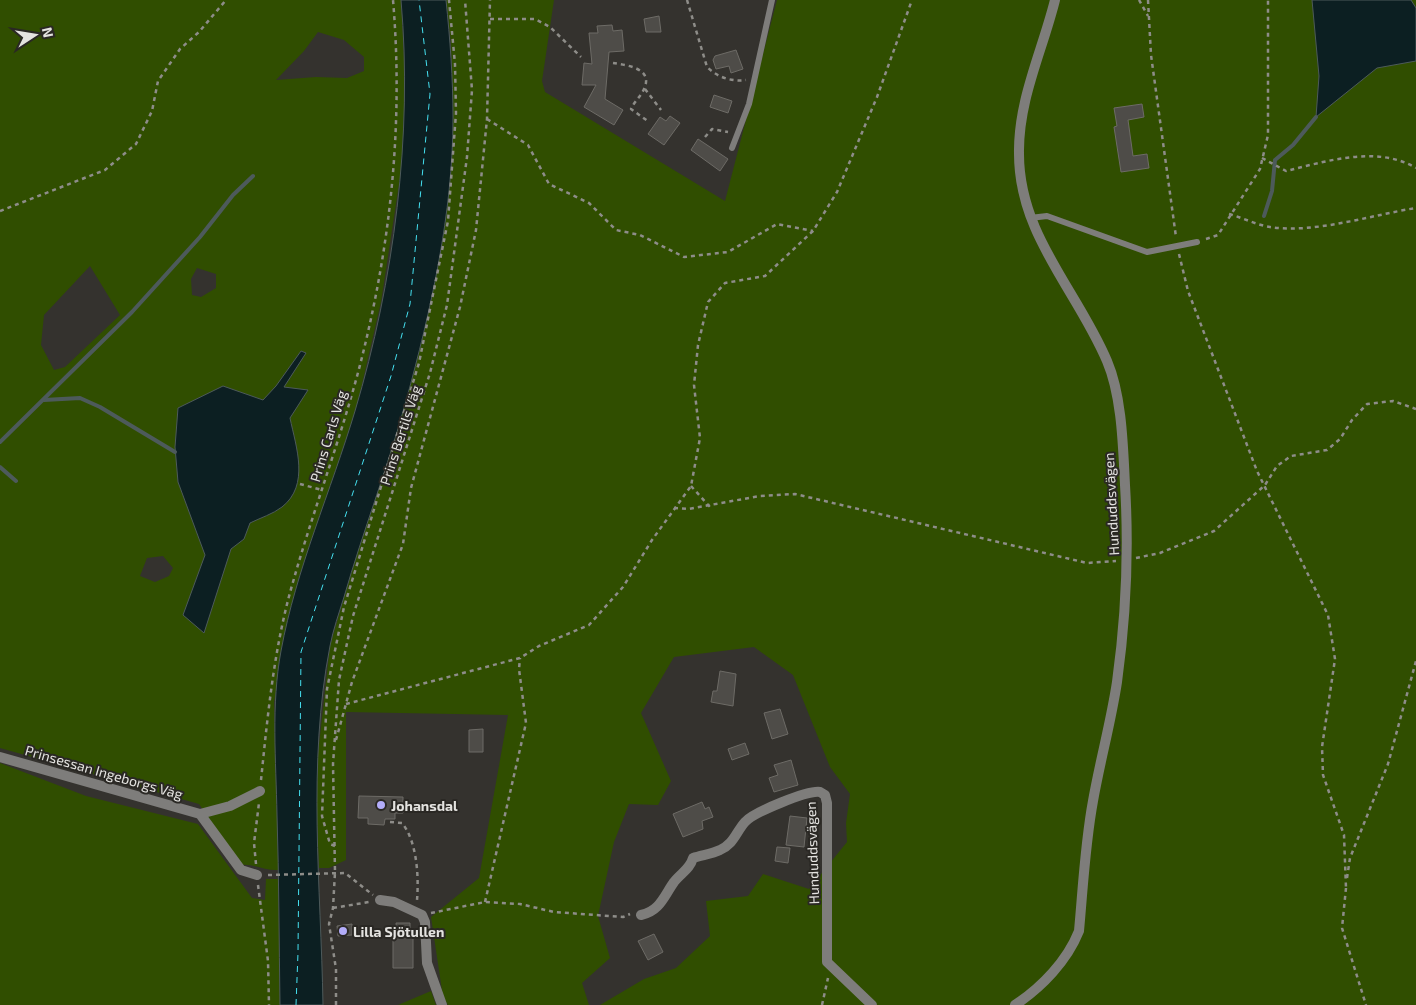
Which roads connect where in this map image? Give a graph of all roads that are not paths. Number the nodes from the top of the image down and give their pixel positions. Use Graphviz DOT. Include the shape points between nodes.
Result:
graph roads {
  1 [pos="772,0"];
  2 [pos="1056,0"];
  3 [pos="732,148"];
  4 [pos="1030,218"];
  5 [pos="1197,242"];
  6 [pos="0,758"];
  7 [pos="260,791"];
  8 [pos="200,814"];
  9 [pos="257,875"];
  10 [pos="380,900"];
  11 [pos="641,915"];
  12 [pos="442,1005"];
  13 [pos="872,1005"];
  14 [pos="1015,1005"];
  1 -- 3 [label="lane" via="749,104"];
  2 -- 4 [label="street, Hunduddsvägen" via="1023,101 1019,131 1020,180"];
  4 -- 5 [label="lane" via="1047,216 1147,252"];
  4 -- 14 [label="street, Hunduddsvägen" via="1040,243 1099,343 1116,385 1125,484 1127,560 1125,617 1116,685 1093,802 1079,931 1064,959"];
  6 -- 8 [label="street, Prinsessan Ingeborgs Väg"];
  7 -- 8 [label="street" via="230,806"];
  8 -- 9 [label="street" via="241,870"];
  10 -- 12 [label="street" via="394,902 418,913 425,922 427,963"];
  11 -- 13 [label="street, Hunduddsvägen" via="650,913 664,899 674,882 691,866 693,858 720,850 736,838 745,822 752,817 793,799 820,792 827,803 827,962"];
}
